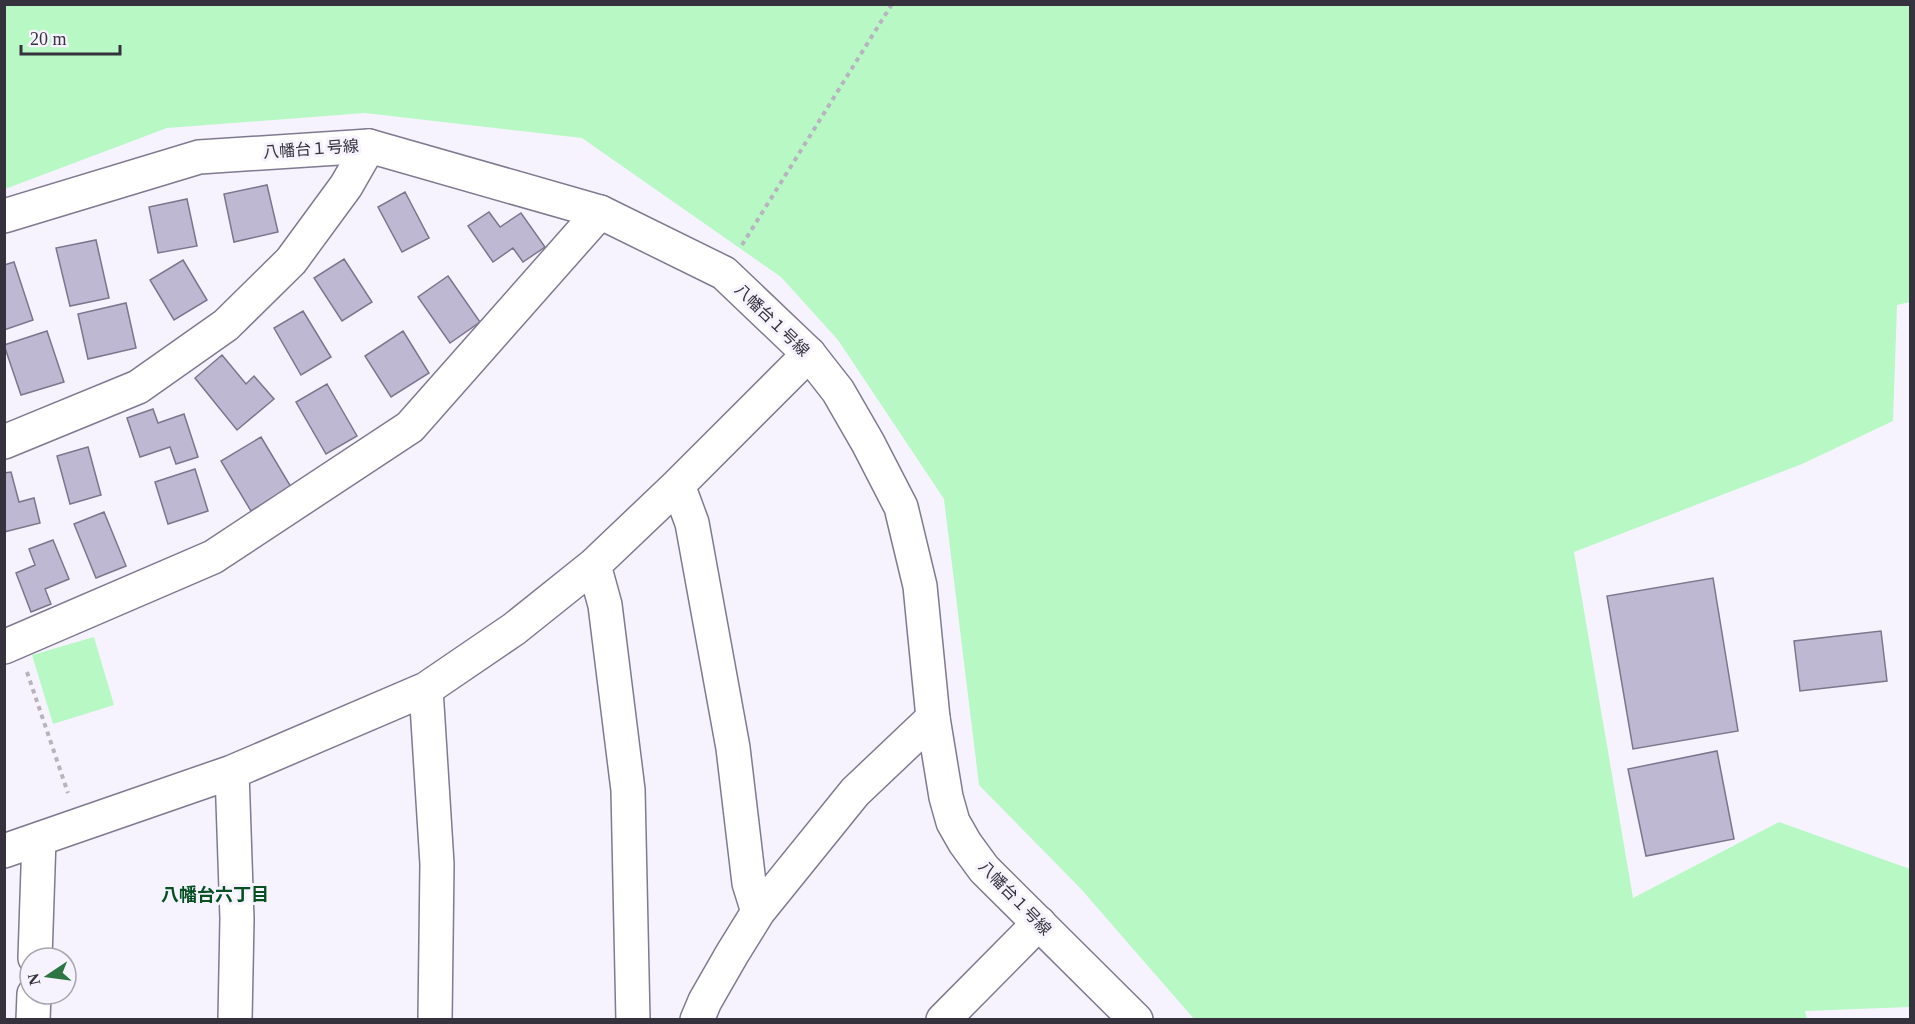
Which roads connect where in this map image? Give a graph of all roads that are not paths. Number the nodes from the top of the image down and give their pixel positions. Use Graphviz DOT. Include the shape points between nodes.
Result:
graph roads {
  1 [pos="369,146"];
  2 [pos="600,212"];
  3 [pos="4,216"];
  4 [pos="809,354"];
  5 [pos="4,442"];
  6 [pos="678,485"];
  7 [pos="594,565"];
  8 [pos="11,645"];
  9 [pos="426,689"];
  10 [pos="933,718"];
  11 [pos="232,772"];
  12 [pos="39,839"];
  13 [pos="4,851"];
  14 [pos="758,912"];
  15 [pos="1039,923"];
  16 [pos="35,946"];
  17 [pos="235,1020"];
  18 [pos="435,1020"];
  19 [pos="633,1020"];
  20 [pos="698,1020"];
  21 [pos="943,1020"];
  22 [pos="1136,1020"];
  1 -- 2 [label="street, 八幡台１号線"];
  1 -- 3 [label="street, 八幡台１号線" via="199,157"];
  1 -- 5 [label="street" via="346,186 291,261 226,325 138,387"];
  2 -- 4 [label="street, 八幡台１号線" via="724,273"];
  2 -- 8 [label="street" via="410,427 213,557"];
  4 -- 6 [label="street"];
  4 -- 10 [label="street, 八幡台１号線" via="838,391 901,507 920,586"];
  6 -- 7 [label="street"];
  6 -- 14 [label="street" via="692,523 733,748 749,883"];
  7 -- 9 [label="street" via="514,629"];
  7 -- 19 [label="street" via="604,605 628,789"];
  9 -- 11 [label="street"];
  9 -- 18 [label="street" via="437,864"];
  10 -- 14 [label="street" via="855,792"];
  10 -- 15 [label="street, 八幡台１号線" via="953,822 984,869"];
  11 -- 12 [label="street"];
  11 -- 17 [label="street" via="237,919"];
  12 -- 13 [label="street"];
  12 -- 16 [label="street"];
  14 -- 20 [label="street" via="705,1001"];
  15 -- 21 [label="street"];
  15 -- 22 [label="street, 八幡台１号線"];
}
